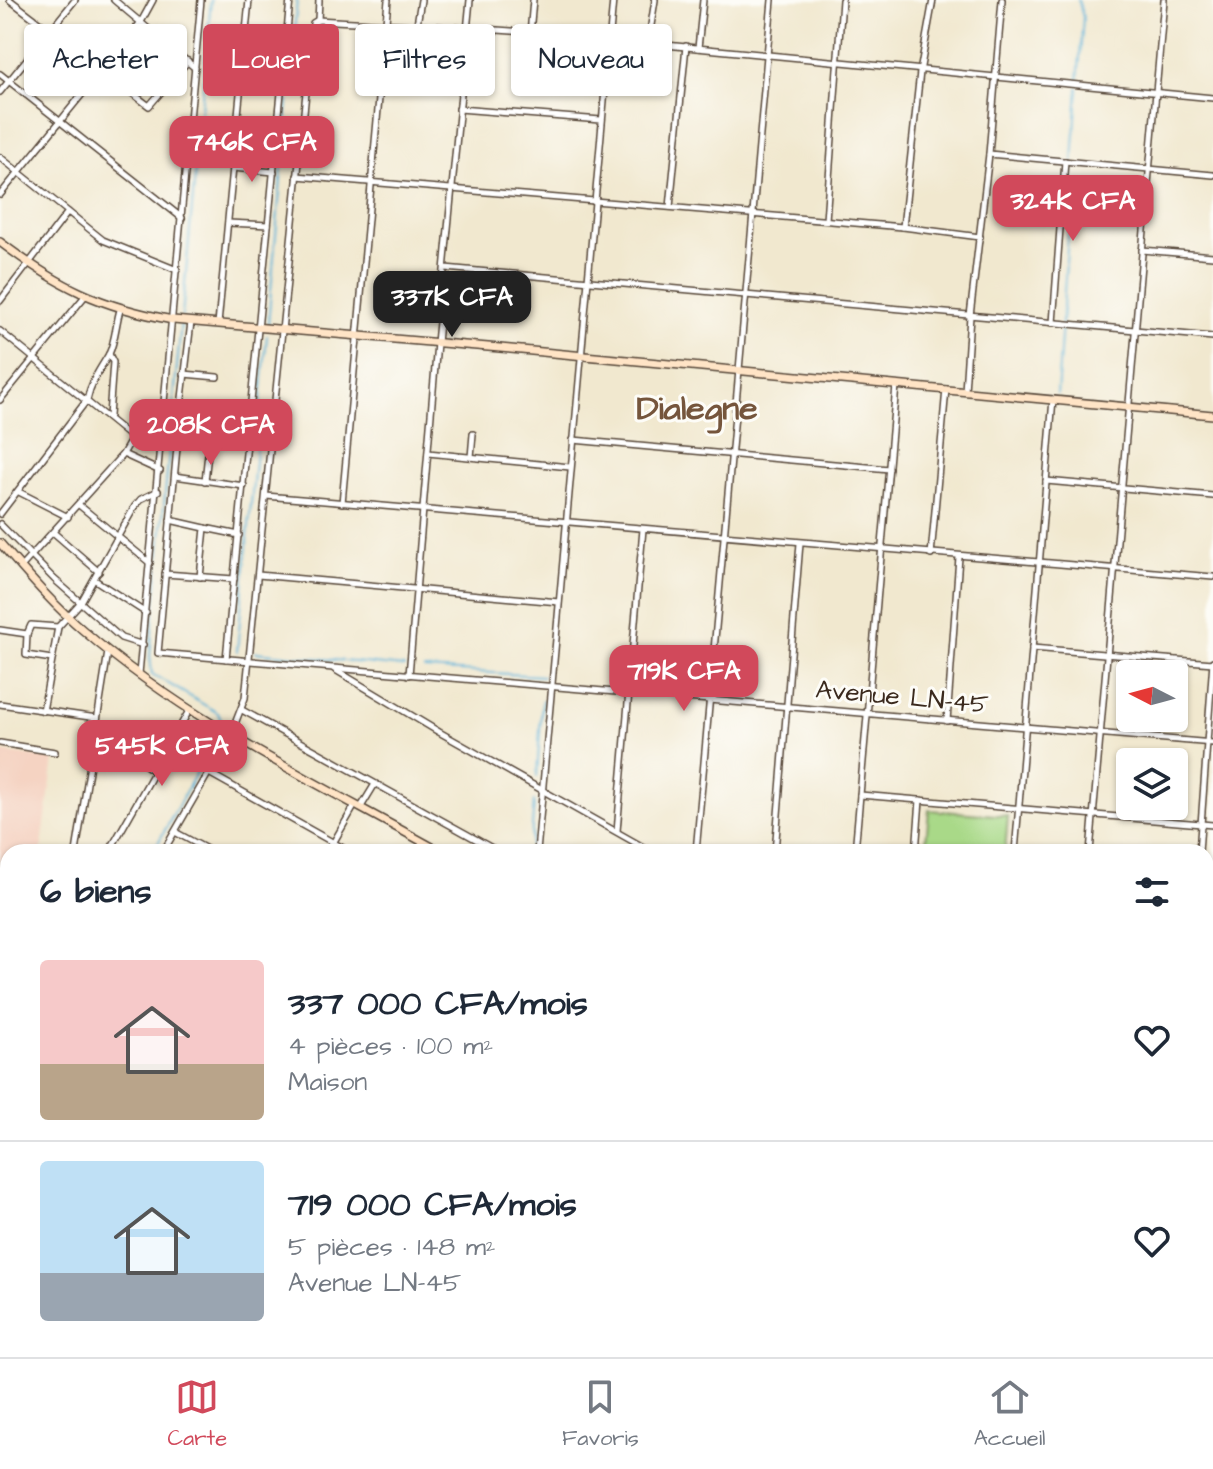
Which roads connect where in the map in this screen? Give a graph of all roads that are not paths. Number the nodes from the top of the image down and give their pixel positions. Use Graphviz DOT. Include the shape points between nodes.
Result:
graph roads {
  1 [pos="10,0"];
  2 [pos="75,0"];
  3 [pos="114,0"];
  4 [pos="153,0"];
  5 [pos="201,0"];
  6 [pos="249,0"];
  7 [pos="290,0"];
  8 [pos="319,0"];
  9 [pos="388,0"];
  10 [pos="421,0"];
  11 [pos="470,0"];
  12 [pos="533,0"];
  13 [pos="613,0"];
  14 [pos="655,0"];
  15 [pos="703,0"];
  16 [pos="772,0"];
  17 [pos="842,0"];
  18 [pos="933,0"];
  19 [pos="1002,0"];
  20 [pos="1164,0"];
  21 [pos="318,20"];
  22 [pos="141,22"];
  23 [pos="42,24"];
  24 [pos="55,24"];
  25 [pos="247,24"];
  26 [pos="288,24"];
  27 [pos="386,24"];
  28 [pos="417,24"];
  29 [pos="466,24"];
  30 [pos="531,24"];
  31 [pos="611,24"];
  32 [pos="651,24"];
  33 [pos="672,45"];
  34 [pos="686,46"];
  35 [pos="698,48"];
  36 [pos="767,57"];
  37 [pos="188,61"];
  38 [pos="24,62"];
  39 [pos="838,64"];
  40 [pos="195,68"];
  41 [pos="920,72"];
  42 [pos="0,74"];
  43 [pos="996,79"];
  44 [pos="9,81"];
  45 [pos="0,92"];
  46 [pos="1156,93"];
  47 [pos="82,96"];
  48 [pos="136,96"];
  49 [pos="158,96"];
  50 [pos="240,96"];
  51 [pos="282,96"];
  52 [pos="379,96"];
  53 [pos="460,96"];
  54 [pos="603,96"];
  55 [pos="1213,98"];
  56 [pos="459,109"];
  57 [pos="601,120"];
  58 [pos="61,123"];
  59 [pos="989,154"];
  60 [pos="0,157"];
  61 [pos="1065,161"];
  62 [pos="233,168"];
  63 [pos="1149,169"];
  64 [pos="274,172"];
  65 [pos="20,174"];
  66 [pos="1213,175"];
  67 [pos="297,176"];
  68 [pos="371,183"];
  69 [pos="452,189"];
  70 [pos="0,195"];
  71 [pos="594,201"];
  72 [pos="670,207"];
  73 [pos="68,212"];
  74 [pos="753,214"];
  75 [pos="182,219"];
  76 [pos="826,220"];
  77 [pos="228,223"];
  78 [pos="268,225"];
  79 [pos="903,227"];
  80 [pos="980,237"];
  81 [pos="0,242"];
  82 [pos="1142,250"];
  83 [pos="1213,256"];
  84 [pos="29,264"];
  85 [pos="445,268"];
  86 [pos="177,270"];
  87 [pos="587,280"];
  88 [pos="746,295"];
  89 [pos="85,296"];
  90 [pos="0,301"];
  91 [pos="120,310"];
  92 [pos="970,316"];
  93 [pos="181,321"];
  94 [pos="1053,323"];
  95 [pos="218,324"];
  96 [pos="258,328"];
  97 [pos="282,330"];
  98 [pos="1135,330"];
  99 [pos="0,331"];
  100 [pos="358,336"];
  101 [pos="1213,337"];
  102 [pos="437,343"];
  103 [pos="109,354"];
  104 [pos="580,356"];
  105 [pos="34,359"];
  106 [pos="740,370"];
  107 [pos="184,374"];
  108 [pos="217,377"];
  109 [pos="896,385"];
  110 [pos="946,389"];
  111 [pos="965,391"];
  112 [pos="1053,399"];
  113 [pos="0,400"];
  114 [pos="87,400"];
  115 [pos="1128,408"];
  116 [pos="180,415"];
  117 [pos="1213,415"];
  118 [pos="212,416"];
  119 [pos="250,416"];
  120 [pos="109,417"];
  121 [pos="164,422"];
  122 [pos="178,431"];
  123 [pos="473,434"];
  124 [pos="210,435"];
  125 [pos="133,439"];
  126 [pos="573,440"];
  127 [pos="428,453"];
  128 [pos="123,454"];
  129 [pos="732,454"];
  130 [pos="471,457"];
  131 [pos="570,467"];
  132 [pos="889,469"];
  133 [pos="160,471"];
  134 [pos="175,476"];
  135 [pos="205,481"];
  136 [pos="1046,481"];
  137 [pos="244,486"];
  138 [pos="1121,488"];
  139 [pos="158,491"];
  140 [pos="19,492"];
  141 [pos="266,496"];
  142 [pos="1213,496"];
  143 [pos="342,503"];
  144 [pos="79,505"];
  145 [pos="424,510"];
  146 [pos="0,514"];
  147 [pos="68,517"];
  148 [pos="170,520"];
  149 [pos="566,523"];
  150 [pos="0,524"];
  151 [pos="205,528"];
  152 [pos="643,529"];
  153 [pos="54,533"];
  154 [pos="239,535"];
  155 [pos="117,536"];
  156 [pos="724,537"];
  157 [pos="800,543"];
  158 [pos="1,547"];
  159 [pos="881,550"];
  160 [pos="931,555"];
  161 [pos="31,556"];
  162 [pos="959,557"];
  163 [pos="1039,562"];
  164 [pos="151,563"];
  165 [pos="21,567"];
  166 [pos="1115,568"];
  167 [pos="99,572"];
  168 [pos="165,574"];
  169 [pos="258,575"];
  170 [pos="200,577"];
  171 [pos="1213,577"];
  172 [pos="234,579"];
  173 [pos="95,580"];
  174 [pos="417,589"];
  175 [pos="81,602"];
  176 [pos="559,602"];
  177 [pos="146,613"];
  178 [pos="69,618"];
  179 [pos="58,627"];
  180 [pos="0,630"];
  181 [pos="27,634"];
  182 [pos="143,645"];
  183 [pos="1032,648"];
  184 [pos="108,652"];
  185 [pos="1107,654"];
  186 [pos="52,659"];
  187 [pos="226,659"];
  188 [pos="250,661"];
  189 [pos="1213,662"];
  190 [pos="333,668"];
  191 [pos="139,675"];
  192 [pos="409,675"];
  193 [pos="551,687"];
  194 [pos="629,694"];
  195 [pos="710,700"];
  196 [pos="0,704"];
  197 [pos="788,707"];
  198 [pos="190,709"];
  199 [pos="242,710"];
  200 [pos="43,711"];
  201 [pos="867,714"];
  202 [pos="97,718"];
  203 [pos="947,721"];
  204 [pos="1026,727"];
  205 [pos="231,734"];
  206 [pos="1100,734"];
  207 [pos="93,742"];
  208 [pos="0,743"];
  209 [pos="1210,743"];
  210 [pos="55,752"];
  211 [pos="155,772"];
  212 [pos="209,773"];
  213 [pos="375,784"];
  214 [pos="542,790"];
  215 [pos="860,795"];
  216 [pos="920,800"];
  217 [pos="358,806"];
  218 [pos="1019,809"];
  219 [pos="1093,815"];
  220 [pos="1201,824"];
  221 [pos="1213,825"];
  222 [pos="617,831"];
  223 [pos="175,832"];
  224 [pos="334,843"];
  225 [pos="77,844"];
  226 [pos="114,844"];
  227 [pos="168,844"];
  228 [pos="197,844"];
  229 [pos="427,844"];
  230 [pos="484,844"];
  231 [pos="538,844"];
  232 [pos="639,844"];
  233 [pos="697,844"];
  234 [pos="776,844"];
  235 [pos="856,844"];
  236 [pos="917,844"];
  237 [pos="1016,844"];
  238 [pos="1091,844"];
  239 [pos="1200,844"];
  1 -- 23 [label="street"];
  2 -- 24 [label="street"];
  3 -- 22 [label="street"];
  4 -- 22 [label="street"];
  5 -- 40 [label="street"];
  6 -- 25 [label="street"];
  7 -- 26 [label="street"];
  8 -- 21 [label="street"];
  9 -- 27 [label="street"];
  10 -- 28 [label="street"];
  11 -- 29 [label="street"];
  12 -- 30 [label="street"];
  13 -- 31 [label="street"];
  14 -- 32 [label="street"];
  15 -- 35 [label="street"];
  16 -- 36 [label="street"];
  17 -- 39 [label="street"];
  18 -- 41 [label="street"];
  19 -- 43 [label="street"];
  20 -- 46 [label="street"];
  21 -- 27 [label="street"];
  21 -- 67 [label="street" via="311,25"];
  22 -- 37 [label="street"];
  33 -- 34 [label="street"];
  34 -- 35 [label="street"];
  34 -- 72 [label="street"];
  35 -- 36 [label="street"];
  36 -- 39 [label="street"];
  36 -- 74 [label="street"];
  37 -- 40 [label="street"];
  38 -- 44 [label="street"];
  39 -- 41 [label="street"];
  39 -- 76 [label="street"];
  40 -- 75 [label="street"];
  41 -- 43 [label="street"];
  41 -- 79 [label="street"];
  42 -- 44 [label="street"];
  43 -- 46 [label="street"];
  43 -- 59 [label="street"];
  44 -- 45 [label="street"];
  44 -- 58 [label="street"];
  46 -- 55 [label="street"];
  46 -- 63 [label="street"];
  47 -- 58 [label="street"];
  48 -- 49 [label="street" via="149,106"];
  50 -- 62 [label="street"];
  51 -- 64 [label="street"];
  52 -- 68 [label="street"];
  53 -- 56 [label="street"];
  54 -- 57 [label="street"];
  56 -- 57 [label="street"];
  56 -- 69 [label="street"];
  57 -- 71 [label="street"];
  58 -- 65 [label="street"];
  58 -- 75 [label="street"];
  59 -- 61 [label="street"];
  59 -- 80 [label="street"];
  60 -- 65 [label="street"];
  61 -- 63 [label="street"];
  61 -- 94 [label="street"];
  62 -- 64 [label="street"];
  62 -- 77 [label="street"];
  63 -- 66 [label="street"];
  63 -- 82 [label="street"];
  64 -- 78 [label="street"];
  65 -- 70 [label="street"];
  65 -- 73 [label="street"];
  67 -- 68 [label="street"];
  67 -- 97 [label="street"];
  68 -- 69 [label="street"];
  68 -- 100 [label="street"];
  69 -- 71 [label="street"];
  69 -- 85 [label="street"];
  71 -- 72 [label="street"];
  71 -- 87 [label="street"];
  72 -- 74 [label="street"];
  73 -- 84 [label="street"];
  73 -- 86 [label="street" via="112,245"];
  74 -- 76 [label="street"];
  74 -- 88 [label="street"];
  75 -- 86 [label="street"];
  76 -- 79 [label="street"];
  77 -- 78 [label="street"];
  77 -- 95 [label="street"];
  78 -- 96 [label="street"];
  79 -- 80 [label="street"];
  80 -- 92 [label="street"];
  81 -- 84 [label="street"];
  82 -- 83 [label="street"];
  82 -- 98 [label="street"];
  84 -- 89 [label="street"];
  84 -- 90 [label="street"];
  85 -- 87 [label="street"];
  85 -- 102 [label="street"];
  86 -- 93 [label="street"];
  87 -- 88 [label="street"];
  87 -- 104 [label="street"];
  88 -- 92 [label="street"];
  88 -- 106 [label="street"];
  89 -- 91 [label="street"];
  89 -- 105 [label="street"];
  91 -- 93 [label="street"];
  91 -- 103 [label="street"];
  92 -- 94 [label="street"];
  92 -- 111 [label="street"];
  93 -- 95 [label="street"];
  93 -- 107 [label="street"];
  93 -- 121 [label="street"];
  94 -- 98 [label="street"];
  95 -- 96 [label="street"];
  96 -- 97 [label="street"];
  96 -- 119 [label="street"];
  97 -- 100 [label="street"];
  97 -- 141 [label="street"];
  98 -- 101 [label="street"];
  98 -- 115 [label="street"];
  99 -- 105 [label="street"];
  100 -- 102 [label="street"];
  100 -- 143 [label="street"];
  102 -- 104 [label="street"];
  102 -- 127 [label="street"];
  103 -- 114 [label="street"];
  103 -- 120 [label="street"];
  104 -- 106 [label="street"];
  104 -- 126 [label="street"];
  105 -- 113 [label="street"];
  105 -- 114 [label="street"];
  106 -- 109 [label="street"];
  106 -- 129 [label="street"];
  107 -- 108 [label="street"];
  107 -- 116 [label="street"];
  109 -- 110 [label="street"];
  109 -- 132 [label="street"];
  110 -- 111 [label="street"];
  110 -- 160 [label="street"];
  111 -- 112 [label="street"];
  112 -- 115 [label="street"];
  112 -- 136 [label="street"];
  114 -- 120 [label="street"];
  114 -- 140 [label="street"];
  115 -- 117 [label="street"];
  115 -- 138 [label="street"];
  116 -- 118 [label="street"];
  116 -- 122 [label="street"];
  118 -- 119 [label="street"];
  118 -- 124 [label="street"];
  119 -- 137 [label="street"];
  120 -- 125 [label="street"];
  121 -- 125 [label="street" via="143,425"];
  121 -- 133 [label="street"];
  122 -- 124 [label="street"];
  122 -- 134 [label="street"];
  123 -- 130 [label="street"];
  124 -- 135 [label="street"];
  125 -- 128 [label="street"];
  126 -- 129 [label="street"];
  126 -- 131 [label="street"];
  127 -- 130 [label="street"];
  127 -- 145 [label="street"];
  128 -- 133 [label="street"];
  128 -- 144 [label="street"];
  129 -- 132 [label="street"];
  129 -- 156 [label="street"];
  130 -- 131 [label="street"];
  131 -- 149 [label="street"];
  132 -- 159 [label="street"];
  133 -- 139 [label="street"];
  134 -- 135 [label="street"];
  134 -- 148 [label="street"];
  135 -- 137 [label="street"];
  136 -- 138 [label="street"];
  136 -- 163 [label="street"];
  137 -- 154 [label="street"];
  138 -- 142 [label="street"];
  138 -- 166 [label="street"];
  139 -- 155 [label="street" via="137,503"];
  139 -- 164 [label="street"];
  140 -- 146 [label="street"];
  140 -- 147 [label="street"];
  141 -- 143 [label="street"];
  141 -- 169 [label="street"];
  143 -- 145 [label="street"];
  144 -- 147 [label="street"];
  144 -- 155 [label="street"];
  145 -- 149 [label="street"];
  145 -- 174 [label="street"];
  147 -- 153 [label="street"];
  148 -- 151 [label="street"];
  148 -- 168 [label="street"];
  149 -- 152 [label="street"];
  149 -- 176 [label="street"];
  150 -- 161 [label="street"];
  151 -- 154 [label="street"];
  151 -- 170 [label="street"];
  152 -- 156 [label="street"];
  152 -- 194 [label="street"];
  153 -- 161 [label="street"];
  153 -- 167 [label="street"];
  154 -- 172 [label="street"];
  155 -- 164 [label="street"];
  155 -- 167 [label="street"];
  156 -- 157 [label="street"];
  156 -- 195 [label="street"];
  157 -- 159 [label="street"];
  157 -- 197 [label="street"];
  158 -- 165 [label="street"];
  159 -- 160 [label="street"];
  159 -- 201 [label="street"];
  160 -- 162 [label="street"];
  161 -- 165 [label="street"];
  161 -- 175 [label="street"];
  162 -- 163 [label="street"];
  162 -- 203 [label="street"];
  163 -- 166 [label="street"];
  163 -- 183 [label="street"];
  164 -- 177 [label="street"];
  165 -- 178 [label="street"];
  166 -- 171 [label="street"];
  166 -- 185 [label="street"];
  167 -- 173 [label="street"];
  168 -- 170 [label="street"];
  168 -- 187 [label="street, Avenue LN-45" via="158,653"];
  169 -- 174 [label="street"];
  169 -- 188 [label="street"];
  170 -- 172 [label="street"];
  172 -- 187 [label="street"];
  173 -- 175 [label="street"];
  173 -- 177 [label="street"];
  174 -- 176 [label="street"];
  174 -- 192 [label="street"];
  175 -- 178 [label="street"];
  175 -- 182 [label="street" via="122,639"];
  176 -- 193 [label="street"];
  177 -- 182 [label="street"];
  178 -- 179 [label="street"];
  178 -- 184 [label="street"];
  179 -- 181 [label="street" via="31,625"];
  179 -- 186 [label="street"];
  180 -- 181 [label="street"];
  181 -- 186 [label="street" via="26,655"];
  182 -- 191 [label="street"];
  183 -- 185 [label="street"];
  183 -- 204 [label="street"];
  184 -- 191 [label="street"];
  184 -- 202 [label="street"];
  185 -- 189 [label="street"];
  185 -- 206 [label="street"];
  186 -- 200 [label="street"];
  187 -- 188 [label="street, Avenue LN-45"];
  188 -- 190 [label="street, Avenue LN-45"];
  188 -- 199 [label="street"];
  189 -- 209 [label="street"];
  190 -- 192 [label="street, Avenue LN-45"];
  190 -- 214 [label="street"];
  191 -- 198 [label="street"];
  192 -- 193 [label="street, Avenue LN-45"];
  193 -- 194 [label="street, Avenue LN-45"];
  193 -- 214 [label="street"];
  194 -- 195 [label="street, Avenue LN-45"];
  194 -- 222 [label="street"];
  195 -- 197 [label="street, Avenue LN-45"];
  195 -- 233 [label="street"];
  196 -- 200 [label="street"];
  197 -- 201 [label="street, Avenue LN-45"];
  197 -- 234 [label="street"];
  198 -- 205 [label="street"];
  198 -- 211 [label="street"];
  199 -- 205 [label="street"];
  199 -- 213 [label="street"];
  200 -- 202 [label="street"];
  201 -- 203 [label="street, Avenue LN-45"];
  201 -- 215 [label="street"];
  202 -- 207 [label="street"];
  203 -- 204 [label="street, Avenue LN-45"];
  204 -- 206 [label="street, Avenue LN-45"];
  204 -- 218 [label="street"];
  205 -- 212 [label="street"];
  205 -- 217 [label="street"];
  206 -- 209 [label="street, Avenue LN-45"];
  206 -- 219 [label="street"];
  207 -- 211 [label="street" via="125,750"];
  207 -- 225 [label="street"];
  208 -- 210 [label="street"];
  209 -- 220 [label="street"];
  211 -- 226 [label="street"];
  212 -- 223 [label="street"];
  212 -- 224 [label="street"];
  213 -- 217 [label="street"];
  213 -- 230 [label="street"];
  214 -- 222 [label="street"];
  214 -- 231 [label="street"];
  215 -- 216 [label="street"];
  215 -- 235 [label="street"];
  216 -- 218 [label="street"];
  216 -- 236 [label="street"];
  217 -- 224 [label="street"];
  217 -- 229 [label="street"];
  218 -- 219 [label="street"];
  218 -- 237 [label="street"];
  219 -- 220 [label="street"];
  219 -- 238 [label="street"];
  220 -- 221 [label="street"];
  220 -- 239 [label="street"];
  222 -- 232 [label="street"];
  223 -- 227 [label="street"];
  223 -- 228 [label="street"];
}
